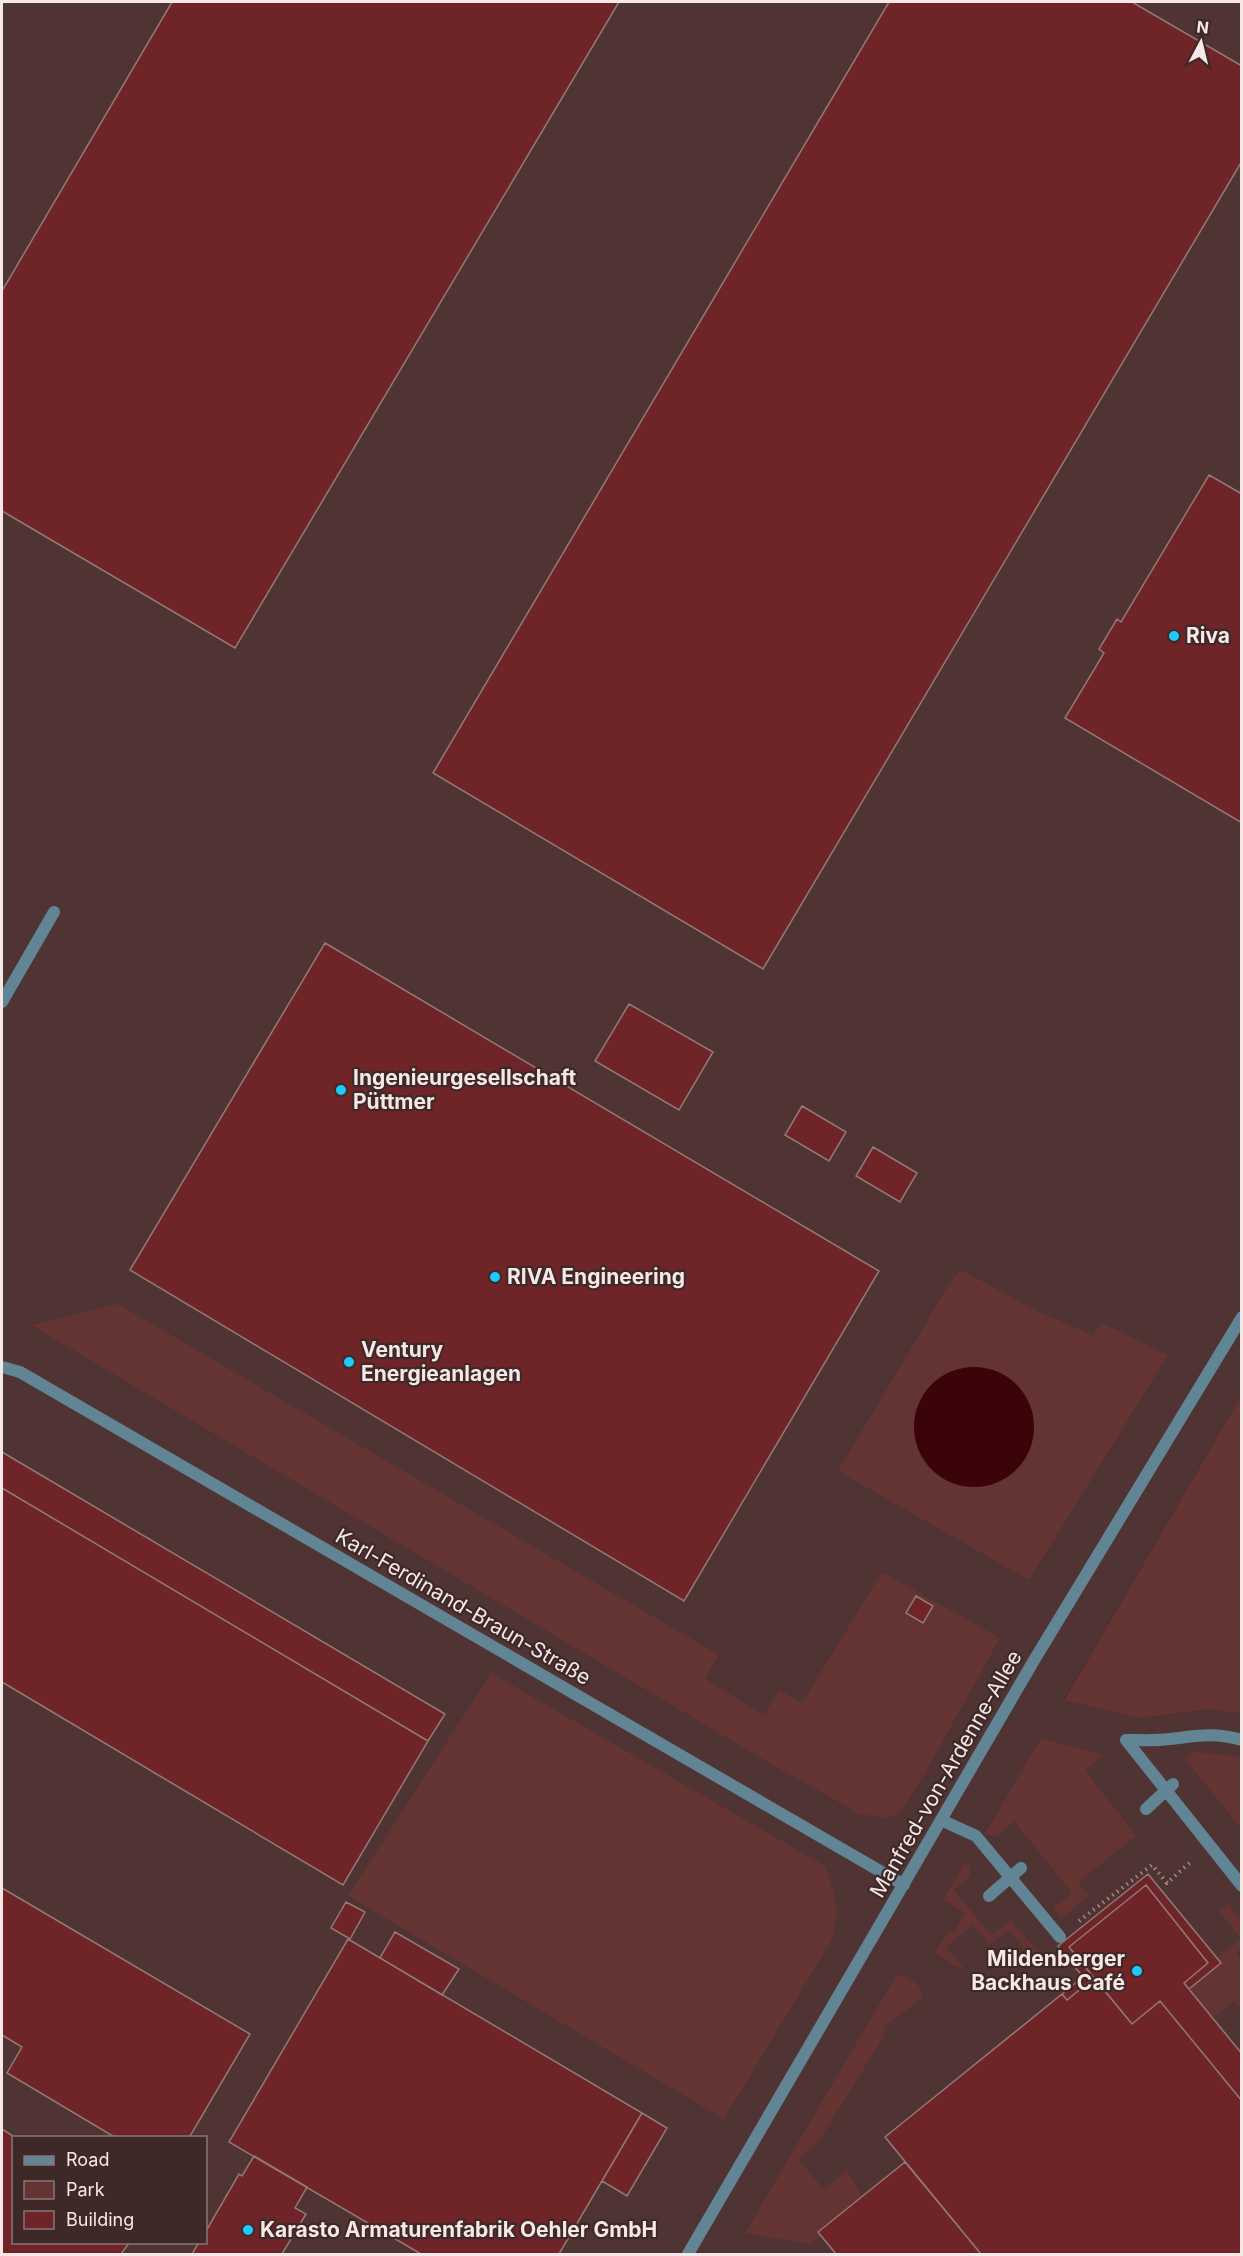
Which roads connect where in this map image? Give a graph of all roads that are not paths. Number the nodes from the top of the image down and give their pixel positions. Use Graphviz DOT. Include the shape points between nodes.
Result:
graph roads {
  1 [pos="54,912"];
  2 [pos="2,1002"];
  3 [pos="1242,1317"];
  4 [pos="2,1367"];
  5 [pos="1242,1740"];
  6 [pos="1169,1787"];
  7 [pos="1146,1809"];
  8 [pos="941,1820"];
  9 [pos="1021,1868"];
  10 [pos="1010,1877"];
  11 [pos="904,1885"];
  12 [pos="1242,1886"];
  13 [pos="989,1896"];
  14 [pos="1060,1936"];
  15 [pos="688,2254"];
  1 -- 2 [label="street"];
  3 -- 8 [label="street, Manfred-von-Ardenne-Allee"];
  4 -- 11 [label="street, Karl-Ferdinand-Braun-Straße" via="20,1372"];
  5 -- 6 [label="street" via="1221,1734 1126,1740"];
  6 -- 7 [label="street"];
  6 -- 12 [label="street"];
  8 -- 10 [label="street" via="976,1836"];
  8 -- 11 [label="street, Manfred-von-Ardenne-Allee"];
  9 -- 10 [label="street"];
  10 -- 13 [label="street"];
  10 -- 14 [label="street"];
  11 -- 15 [label="street, Manfred-von-Ardenne-Allee"];
}
